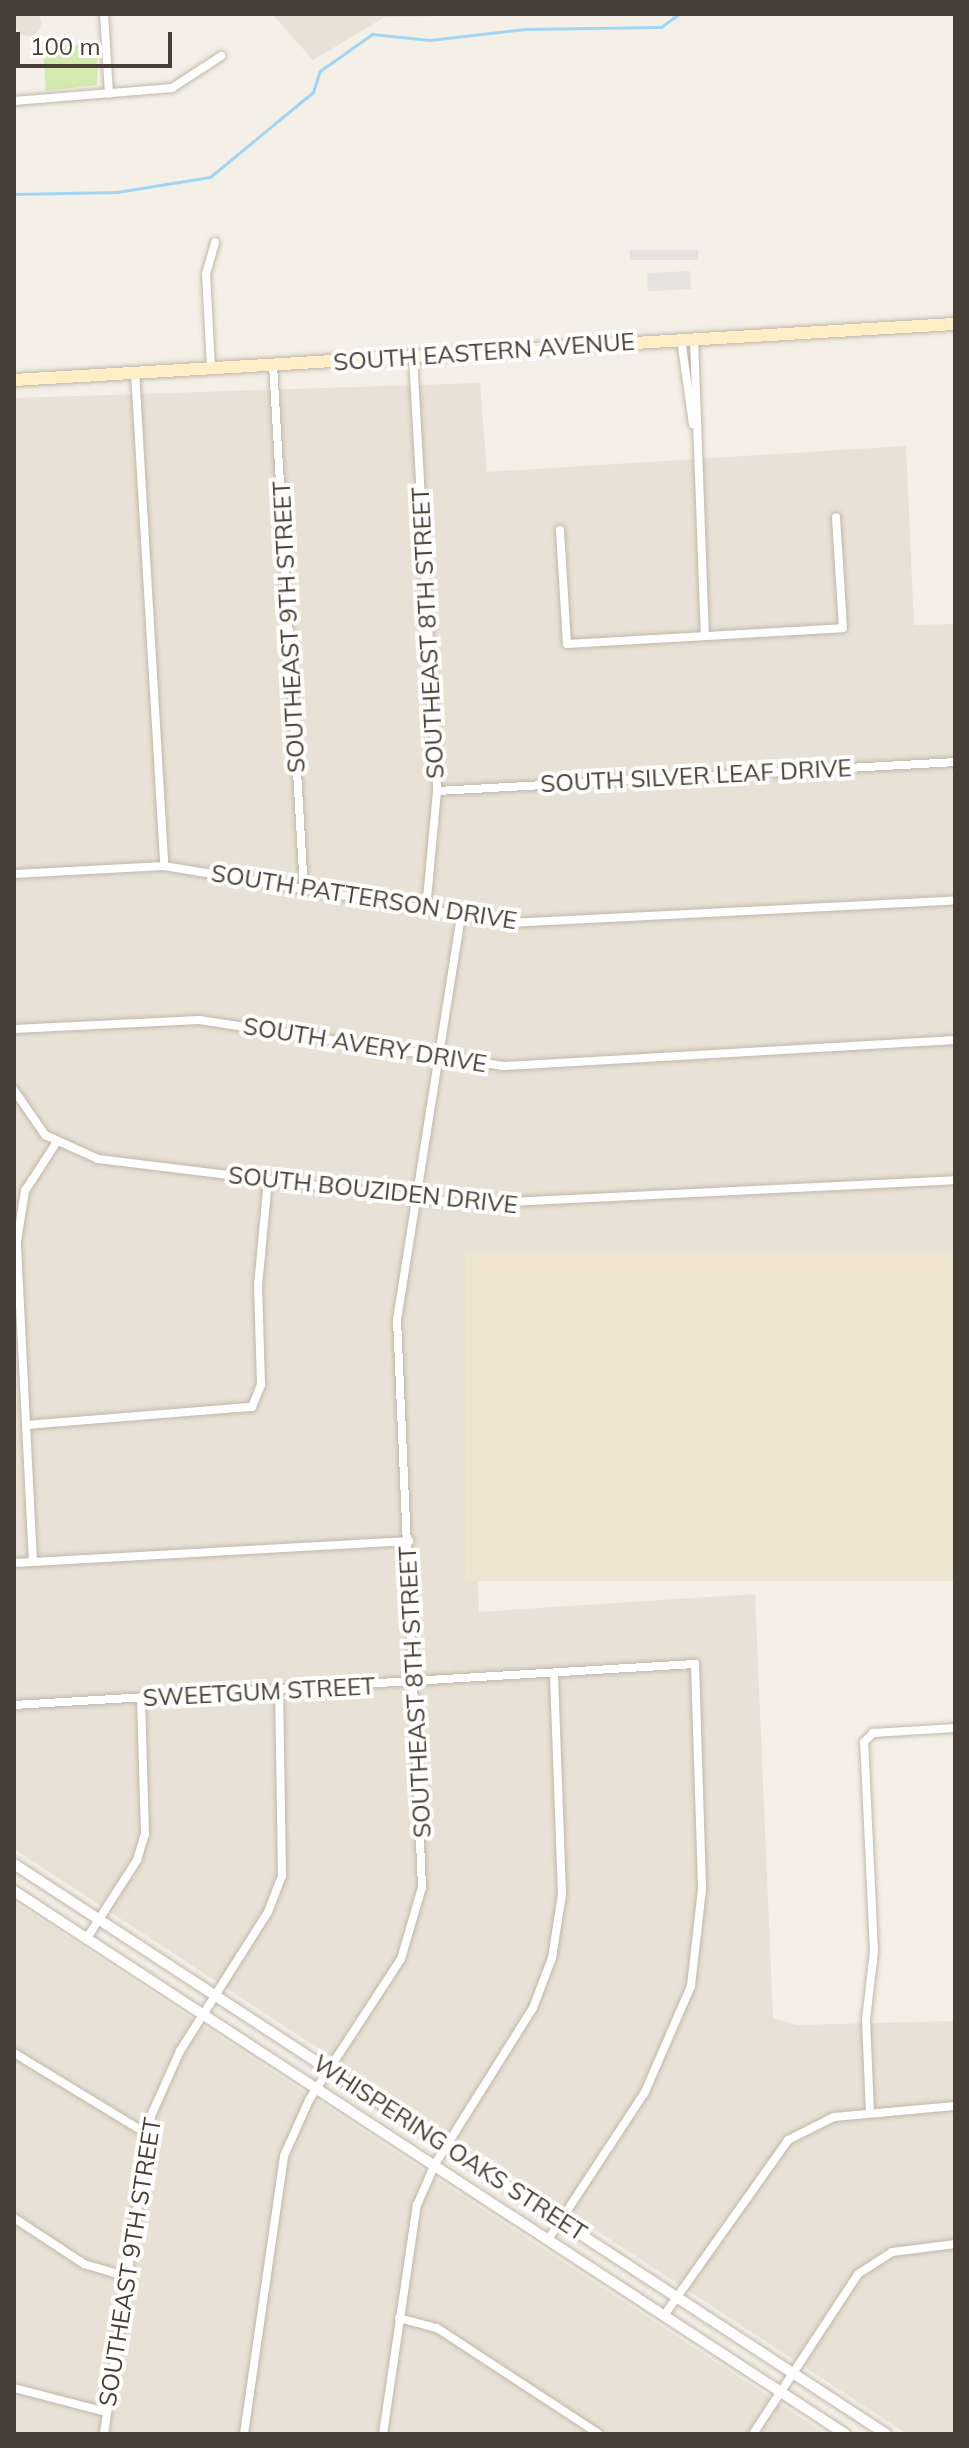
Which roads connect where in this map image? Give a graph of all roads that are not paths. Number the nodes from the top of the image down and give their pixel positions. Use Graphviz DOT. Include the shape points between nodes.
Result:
graph roads {
  1 [pos="104,14"];
  2 [pos="221,56"];
  3 [pos="109,94"];
  4 [pos="14,101"];
  5 [pos="215,242"];
  6 [pos="955,324"];
  7 [pos="688,339"];
  8 [pos="413,356"];
  9 [pos="273,364"];
  10 [pos="211,368"];
  11 [pos="135,372"];
  12 [pos="14,380"];
  13 [pos="836,517"];
  14 [pos="560,530"];
  15 [pos="705,635"];
  16 [pos="955,762"];
  17 [pos="437,791"];
  18 [pos="164,866"];
  19 [pos="14,874"];
  20 [pos="304,890"];
  21 [pos="955,900"];
  22 [pos="426,909"];
  23 [pos="461,917"];
  24 [pos="14,1029"];
  25 [pos="955,1040"];
  26 [pos="437,1060"];
  27 [pos="14,1090"];
  28 [pos="56,1143"];
  29 [pos="955,1180"];
  30 [pos="268,1181"];
  31 [pos="413,1197"];
  32 [pos="26,1425"];
  33 [pos="409,1541"];
  34 [pos="33,1562"];
  35 [pos="14,1563"];
  36 [pos="554,1677"];
  37 [pos="417,1683"];
  38 [pos="279,1691"];
  39 [pos="141,1699"];
  40 [pos="14,1705"];
  41 [pos="955,1728"];
  42 [pos="14,1864"];
  43 [pos="14,1891"];
  44 [pos="99,1919"];
  45 [pos="87,1938"];
  46 [pos="216,1995"];
  47 [pos="204,2013"];
  48 [pos="14,2053"];
  49 [pos="331,2070"];
  50 [pos="318,2087"];
  51 [pos="955,2106"];
  52 [pos="870,2112"];
  53 [pos="147,2134"];
  54 [pos="447,2145"];
  55 [pos="435,2164"];
  56 [pos="14,2218"];
  57 [pos="562,2221"];
  58 [pos="549,2238"];
  59 [pos="955,2244"];
  60 [pos="125,2276"];
  61 [pos="677,2296"];
  62 [pos="665,2314"];
  63 [pos="399,2318"];
  64 [pos="793,2373"];
  65 [pos="14,2388"];
  66 [pos="781,2391"];
  67 [pos="107,2412"];
  68 [pos="104,2434"];
  69 [pos="244,2434"];
  70 [pos="383,2434"];
  71 [pos="599,2434"];
  72 [pos="753,2434"];
  73 [pos="845,2434"];
  74 [pos="886,2434"];
  1 -- 3 [label="street"];
  2 -- 3 [label="street" via="186,84"];
  3 -- 4 [label="street"];
  5 -- 10 [label="street" via="206,274"];
  6 -- 7 [label="main road, SOUTH EASTERN AVENUE"];
  7 -- 8 [label="main road, SOUTH EASTERN AVENUE"];
  7 -- 15 [label="street"];
  8 -- 9 [label="main road, SOUTH EASTERN AVENUE"];
  8 -- 17 [label="street, SOUTHEAST 8TH STREET"];
  9 -- 10 [label="main road, SOUTH EASTERN AVENUE"];
  9 -- 20 [label="street, SOUTHEAST 9TH STREET"];
  10 -- 11 [label="main road, SOUTH EASTERN AVENUE"];
  11 -- 12 [label="main road, SOUTH EASTERN AVENUE"];
  11 -- 18 [label="street"];
  13 -- 15 [label="street" via="843,628"];
  14 -- 15 [label="street" via="567,644"];
  16 -- 17 [label="street, SOUTH SILVER LEAF DRIVE"];
  17 -- 22 [label="street, SOUTHEAST 8TH STREET"];
  18 -- 19 [label="street, SOUTH PATTERSON DRIVE"];
  18 -- 20 [label="street, SOUTH PATTERSON DRIVE"];
  20 -- 22 [label="street, SOUTH PATTERSON DRIVE"];
  21 -- 23 [label="street, SOUTH PATTERSON DRIVE" via="508,923"];
  22 -- 23 [label="street, SOUTH PATTERSON DRIVE"];
  23 -- 26 [label="street, SOUTHEAST 8TH STREET"];
  24 -- 26 [label="street, SOUTH AVERY DRIVE" via="199,1020"];
  25 -- 26 [label="street, SOUTH AVERY DRIVE" via="504,1066"];
  26 -- 31 [label="street, SOUTHEAST 8TH STREET"];
  27 -- 28 [label="street"];
  28 -- 30 [label="street, SOUTH BOUZIDEN DRIVE" via="98,1159"];
  28 -- 32 [label="street" via="30,1180 18,1220"];
  29 -- 31 [label="street, SOUTH BOUZIDEN DRIVE" via="516,1206"];
  30 -- 31 [label="street, SOUTH BOUZIDEN DRIVE"];
  30 -- 32 [label="street" via="255,1403 226,1413"];
  31 -- 33 [label="street, SOUTHEAST 8TH STREET" via="397,1346"];
  32 -- 34 [label="street"];
  33 -- 34 [label="street"];
  33 -- 37 [label="street, SOUTHEAST 8TH STREET"];
  34 -- 35 [label="street"];
  36 -- 37 [label="street, SWEETGUM STREET"];
  36 -- 54 [label="street" via="562,1894 552,1958 533,2008"];
  36 -- 57 [label="street, SWEETGUM STREET" via="695,1664 702,1889 691,1986 663,2059"];
  37 -- 38 [label="street, SWEETGUM STREET"];
  37 -- 49 [label="street, SOUTHEAST 8TH STREET" via="418,1911 401,1959"];
  38 -- 39 [label="street, SWEETGUM STREET"];
  38 -- 46 [label="street, SOUTHEAST 9TH STREET" via="282,1876"];
  39 -- 40 [label="street, SWEETGUM STREET"];
  39 -- 44 [label="street" via="145,1834"];
  41 -- 52 [label="street" via="866,1739 874,1951 866,2020"];
  42 -- 44 [label="street, WHISPERING OAKS STREET"];
  43 -- 45 [label="street, WHISPERING OAKS STREET"];
  44 -- 45 [label="street"];
  44 -- 46 [label="street, WHISPERING OAKS STREET"];
  45 -- 47 [label="street, WHISPERING OAKS STREET"];
  46 -- 47 [label="street, SOUTHEAST 9TH STREET"];
  46 -- 49 [label="street, WHISPERING OAKS STREET"];
  47 -- 50 [label="street, WHISPERING OAKS STREET"];
  47 -- 53 [label="street, SOUTHEAST 9TH STREET" via="169,2072"];
  48 -- 53 [label="street"];
  49 -- 50 [label="street, SOUTHEAST 8TH STREET"];
  49 -- 54 [label="street, WHISPERING OAKS STREET"];
  50 -- 55 [label="street, WHISPERING OAKS STREET"];
  50 -- 69 [label="street, SOUTHEAST 8TH STREET" via="281,2166"];
  51 -- 52 [label="street"];
  52 -- 61 [label="street" via="819,2121 788,2140"];
  53 -- 60 [label="street, SOUTHEAST 9TH STREET"];
  54 -- 55 [label="street"];
  54 -- 57 [label="street, WHISPERING OAKS STREET"];
  55 -- 58 [label="street, WHISPERING OAKS STREET"];
  55 -- 63 [label="street" via="417,2205"];
  56 -- 60 [label="street" via="84,2264"];
  57 -- 58 [label="street"];
  57 -- 61 [label="street, WHISPERING OAKS STREET"];
  58 -- 62 [label="street, WHISPERING OAKS STREET"];
  59 -- 64 [label="street" via="906,2248 869,2265"];
  60 -- 67 [label="street, SOUTHEAST 9TH STREET"];
  61 -- 62 [label="street"];
  61 -- 64 [label="street, WHISPERING OAKS STREET"];
  62 -- 66 [label="street, WHISPERING OAKS STREET"];
  63 -- 70 [label="street"];
  63 -- 71 [label="street" via="437,2328"];
  64 -- 66 [label="street"];
  64 -- 74 [label="street, WHISPERING OAKS STREET"];
  65 -- 67 [label="street"];
  66 -- 72 [label="street"];
  66 -- 73 [label="street, WHISPERING OAKS STREET"];
  67 -- 68 [label="street, SOUTHEAST 9TH STREET"];
}
